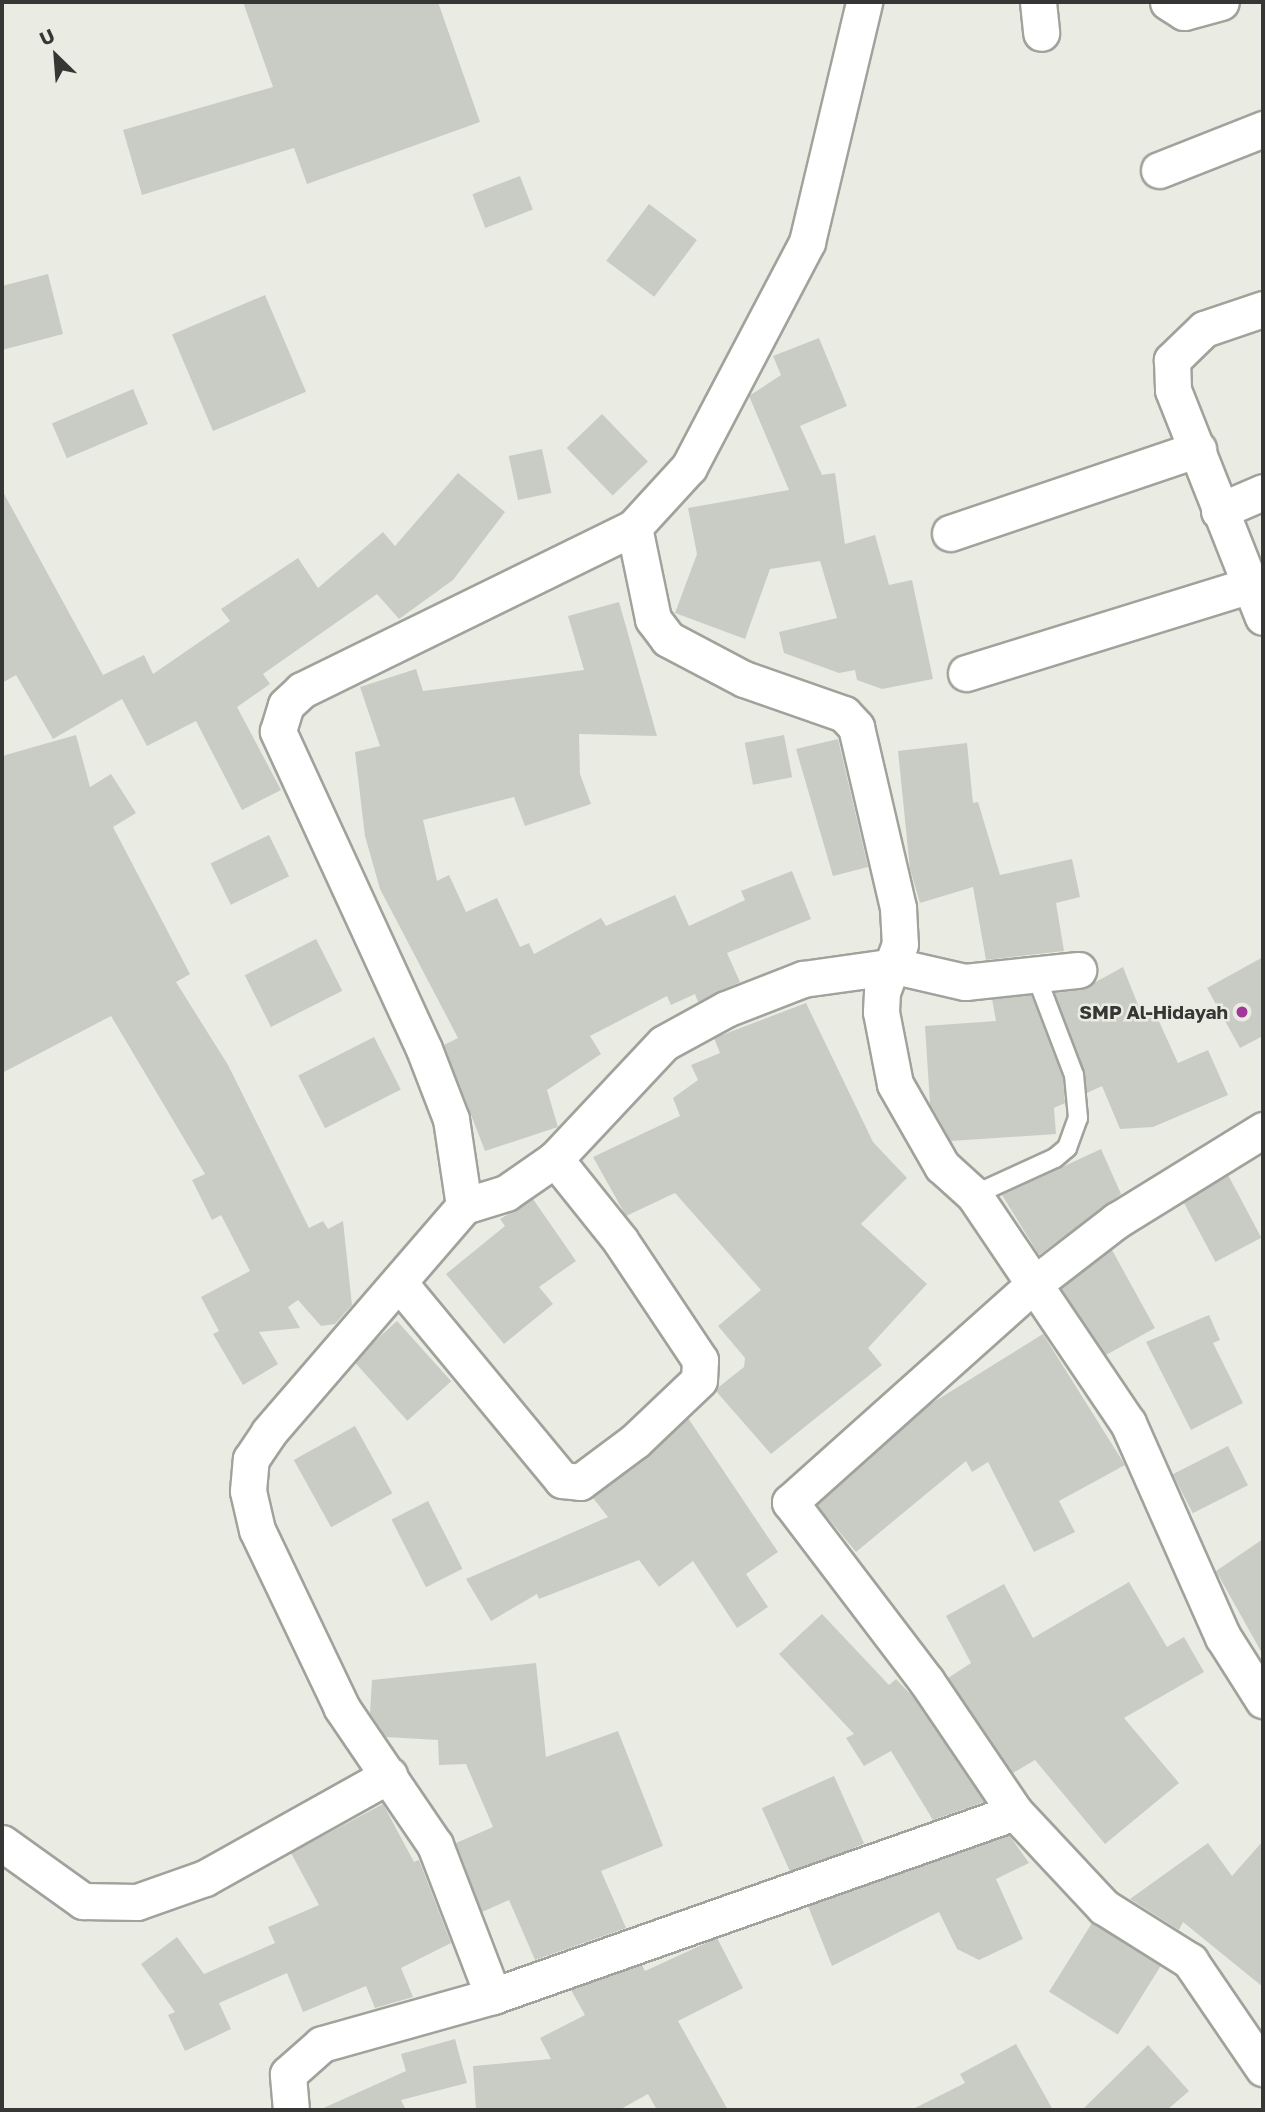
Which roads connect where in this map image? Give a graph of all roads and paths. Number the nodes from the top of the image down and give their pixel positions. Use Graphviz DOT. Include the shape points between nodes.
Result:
graph roads {
  1 [pos="864,2"];
  2 [pos="1168,2"];
  3 [pos="1222,2"];
  4 [pos="1263,129"];
  5 [pos="1159,170"];
  6 [pos="1263,309"];
  7 [pos="1198,449"];
  8 [pos="1263,492"];
  9 [pos="1219,511"];
  10 [pos="634,527"];
  11 [pos="950,533"];
  12 [pos="1251,585"];
  13 [pos="1263,617"];
  14 [pos="967,673"];
  15 [pos="895,966"];
  16 [pos="1079,970"];
  17 [pos="1037,978"];
  18 [pos="1263,1130"];
  19 [pos="555,1159"];
  20 [pos="974,1195"];
  21 [pos="464,1206"];
  22 [pos="400,1284"];
  23 [pos="1033,1285"];
  24 [pos="1263,1700"];
  25 [pos="389,1775"];
  26 [pos="1015,1812"];
  27 [pos="2,1843"];
  28 [pos="493,1996"];
  29 [pos="1263,2068"];
  30 [pos="292,2110"];
  1 -- 10 [label="street" via="807,242 690,467"];
  2 -- 3 [label="street" via="1184,12"];
  4 -- 5 [label="street"];
  6 -- 7 [label="street" via="1204,329 1172,360 1173,390"];
  7 -- 9 [label="street"];
  7 -- 11 [label="street"];
  8 -- 9 [label="street"];
  9 -- 12 [label="street"];
  10 -- 15 [label="street" via="653,619 668,639 744,679 844,713 856,727 898,908"];
  10 -- 21 [label="street" via="302,690 286,705 278,731 424,1049 451,1119"];
  12 -- 13 [label="street"];
  12 -- 14 [label="street"];
  15 -- 17 [label="street" via="965,982"];
  15 -- 19 [label="street" via="803,979 684,1030 639,1062"];
  15 -- 20 [label="street" via="881,992 881,1012 895,1084 942,1166"];
  16 -- 17 [label="street"];
  17 -- 20 [label="lane" via="1074,1075 1078,1118 1067,1148 1055,1158"];
  18 -- 23 [label="street" via="1117,1220"];
  19 -- 21 [label="street" via="506,1193"];
  19 -- 22 [label="street" via="620,1240 700,1360 699,1380 635,1441 580,1482 562,1480"];
  20 -- 23 [label="street"];
  21 -- 22 [label="street"];
  22 -- 25 [label="street" via="269,1432 251,1459 248,1491 257,1530 342,1708"];
  23 -- 24 [label="street" via="1128,1423 1223,1637"];
  23 -- 26 [label="street" via="790,1502 927,1682"];
  25 -- 27 [label="street" via="205,1878 137,1902 83,1901"];
  25 -- 28 [label="street" via="435,1845"];
  26 -- 28 [label="street"];
  26 -- 29 [label="street" via="1104,1906 1190,1962"];
  28 -- 30 [label="street" via="322,2044 288,2074"];
}
